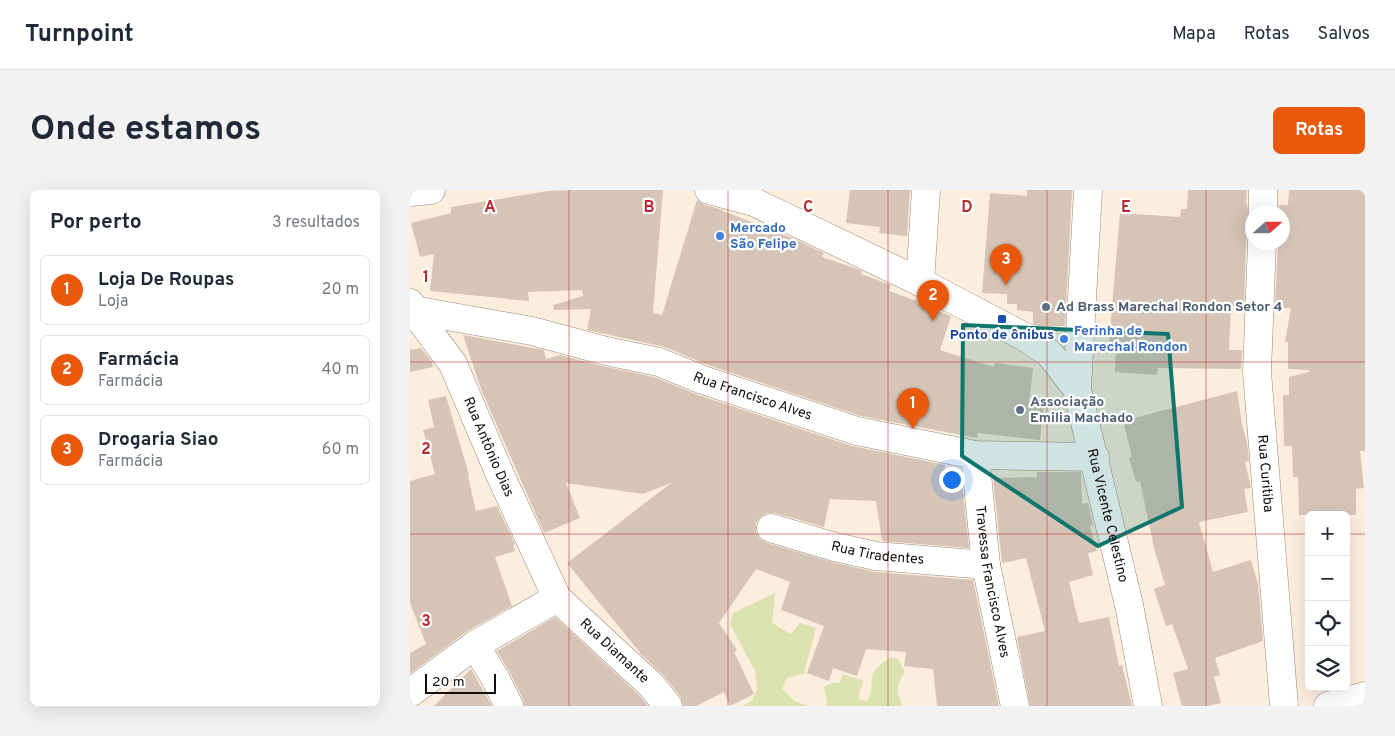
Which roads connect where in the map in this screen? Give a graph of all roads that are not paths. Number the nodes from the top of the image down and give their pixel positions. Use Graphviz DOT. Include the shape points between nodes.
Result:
graph roads {
  1 [pos="431,190"];
  2 [pos="709,190"];
  3 [pos="926,190"];
  4 [pos="1088,190"];
  5 [pos="1263,190"];
  6 [pos="410,192"];
  7 [pos="754,196"];
  8 [pos="1263,205"];
  9 [pos="1262,250"];
  10 [pos="920,282"];
  11 [pos="411,307"];
  12 [pos="1077,389"];
  13 [pos="975,455"];
  14 [pos="1095,457"];
  15 [pos="771,528"];
  16 [pos="986,565"];
  17 [pos="557,598"];
  18 [pos="475,645"];
  19 [pos="410,693"];
  20 [pos="1365,696"];
  21 [pos="509,706"];
  22 [pos="668,706"];
  23 [pos="1015,706"];
  24 [pos="1148,706"];
  25 [pos="1284,706"];
  26 [pos="1328,706"];
  1 -- 6 [label="street"];
  2 -- 7 [label="street, Rua Vicente Celestino"];
  3 -- 10 [label="street"];
  4 -- 12 [label="street"];
  5 -- 8 [label="street"];
  7 -- 10 [label="street, Rua Vicente Celestino"];
  9 -- 25 [label="street, Rua Curitiba" via="1257,372"];
  10 -- 12 [label="street, Rua Vicente Celestino" via="1037,345 1058,363"];
  11 -- 13 [label="street, Rua Francisco Alves" via="532,331 659,362 703,380 857,431"];
  11 -- 17 [label="street, Rua Antônio Dias" via="453,364"];
  12 -- 14 [label="street, Rua Vicente Celestino"];
  13 -- 14 [label="street, Rua Francisco Alves"];
  13 -- 16 [label="street, Travessa Francisco Alves"];
  14 -- 24 [label="street, Rua Vicente Celestino"];
  15 -- 16 [label="street, Rua Tiradentes" via="876,556"];
  16 -- 23 [label="street, Travessa Francisco Alves"];
  17 -- 18 [label="street"];
  17 -- 22 [label="street, Rua Diamante" via="651,685"];
  18 -- 19 [label="street"];
  18 -- 21 [label="street"];
  20 -- 26 [label="street"];
}
